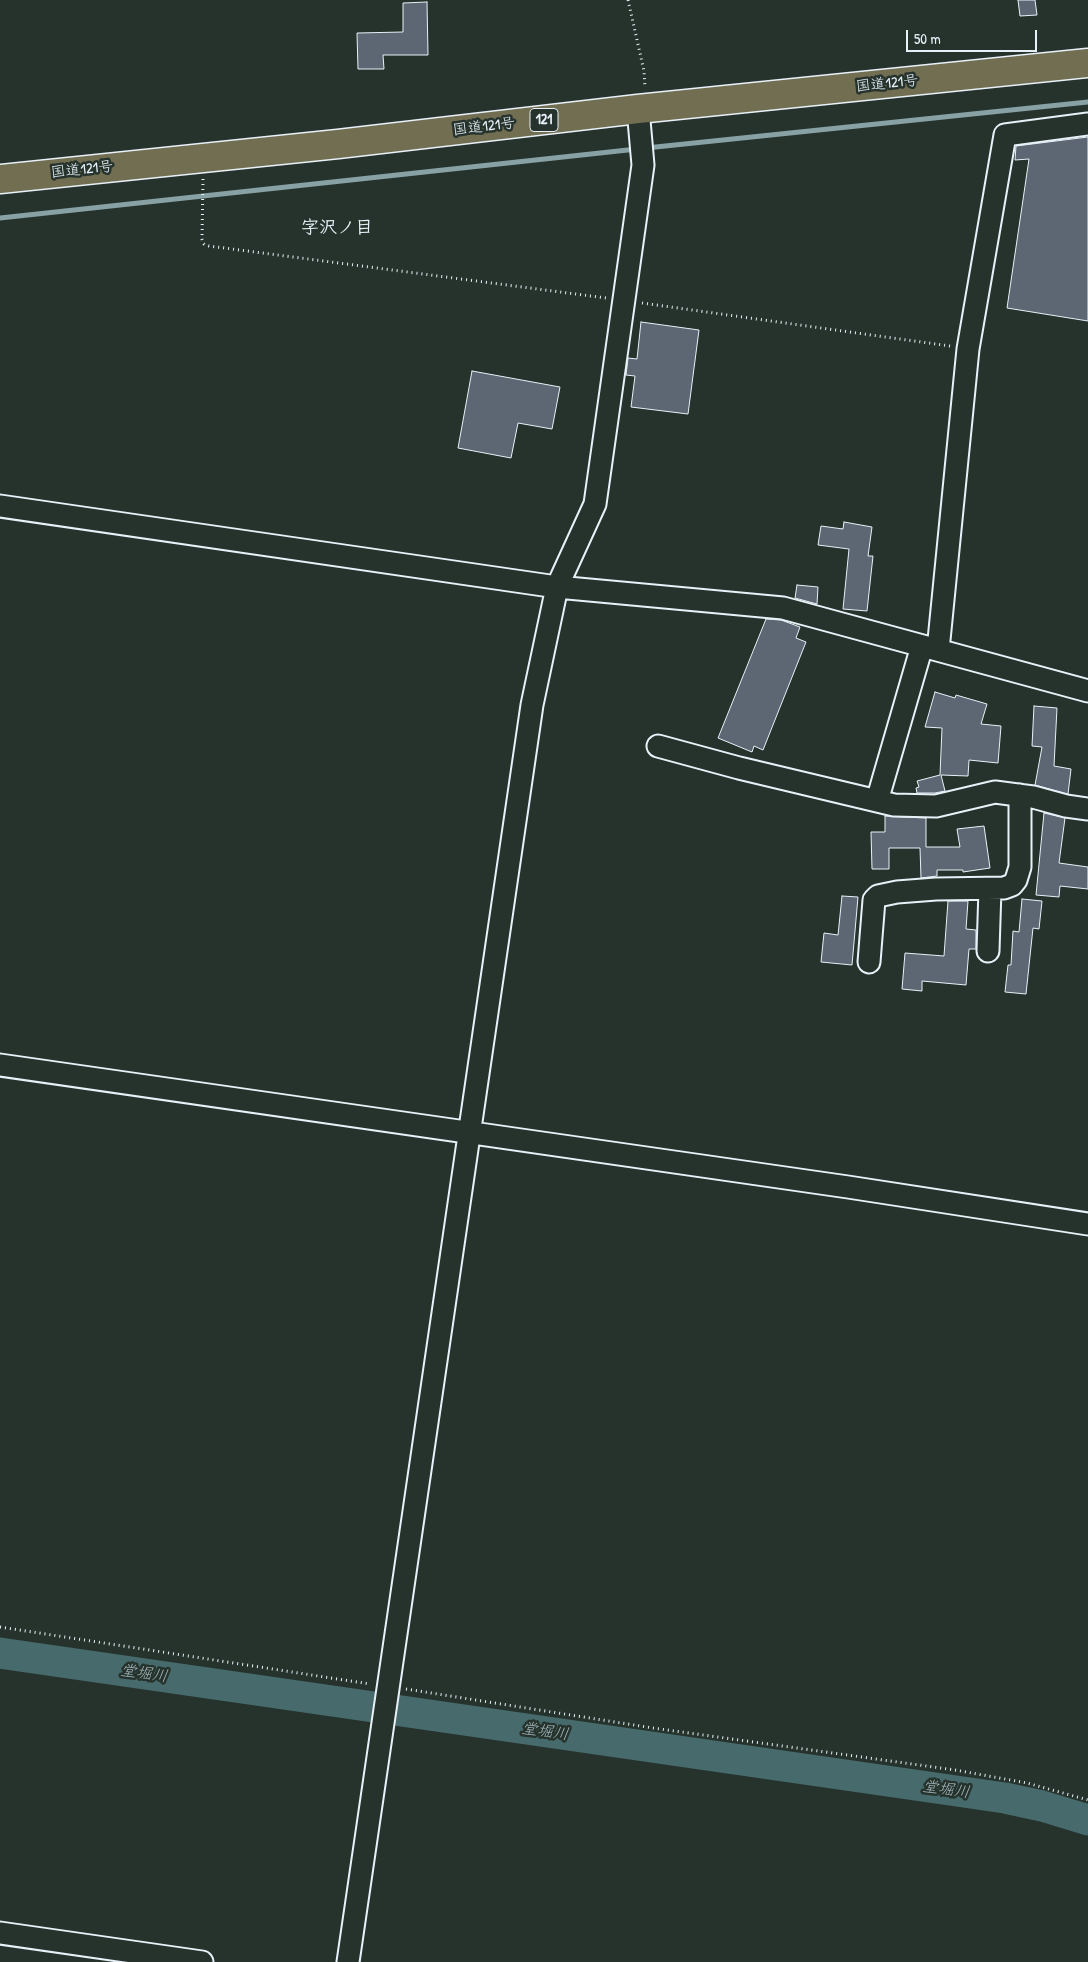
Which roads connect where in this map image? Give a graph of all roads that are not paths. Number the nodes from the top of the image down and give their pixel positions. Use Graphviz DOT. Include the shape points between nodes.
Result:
graph roads {
  1 [pos="1088,63"];
  2 [pos="642,109"];
  3 [pos="1088,124"];
  4 [pos="0,179"];
  5 [pos="0,506"];
  6 [pos="557,587"];
  7 [pos="930,648"];
  8 [pos="1088,691"];
  9 [pos="658,746"];
  10 [pos="1020,795"];
  11 [pos="876,801"];
  12 [pos="1088,810"];
  13 [pos="990,889"];
  14 [pos="988,951"];
  15 [pos="868,962"];
  16 [pos="0,1066"];
  17 [pos="470,1132"];
  18 [pos="1088,1224"];
  19 [pos="0,1934"];
  20 [pos="202,1962"];
  21 [pos="348,1962"];
  1 -- 2 [label="highway, 国道121号 / 121"];
  2 -- 4 [label="highway, 国道121号 / 121"];
  2 -- 6 [label="street" via="643,165 595,504"];
  3 -- 7 [label="street" via="1005,135 968,349"];
  5 -- 6 [label="street"];
  6 -- 7 [label="street" via="783,608"];
  6 -- 17 [label="street" via="532,705"];
  7 -- 8 [label="street"];
  7 -- 11 [label="street"];
  9 -- 11 [label="street"];
  10 -- 11 [label="street" via="995,792 936,806"];
  10 -- 12 [label="street"];
  10 -- 13 [label="street" via="1020,867 1016,880 1004,888"];
  13 -- 14 [label="street"];
  13 -- 15 [label="street" via="936,889 878,896 874,900"];
  16 -- 17 [label="street"];
  17 -- 18 [label="street"];
  17 -- 21 [label="street"];
  19 -- 20 [label="street"];
}
